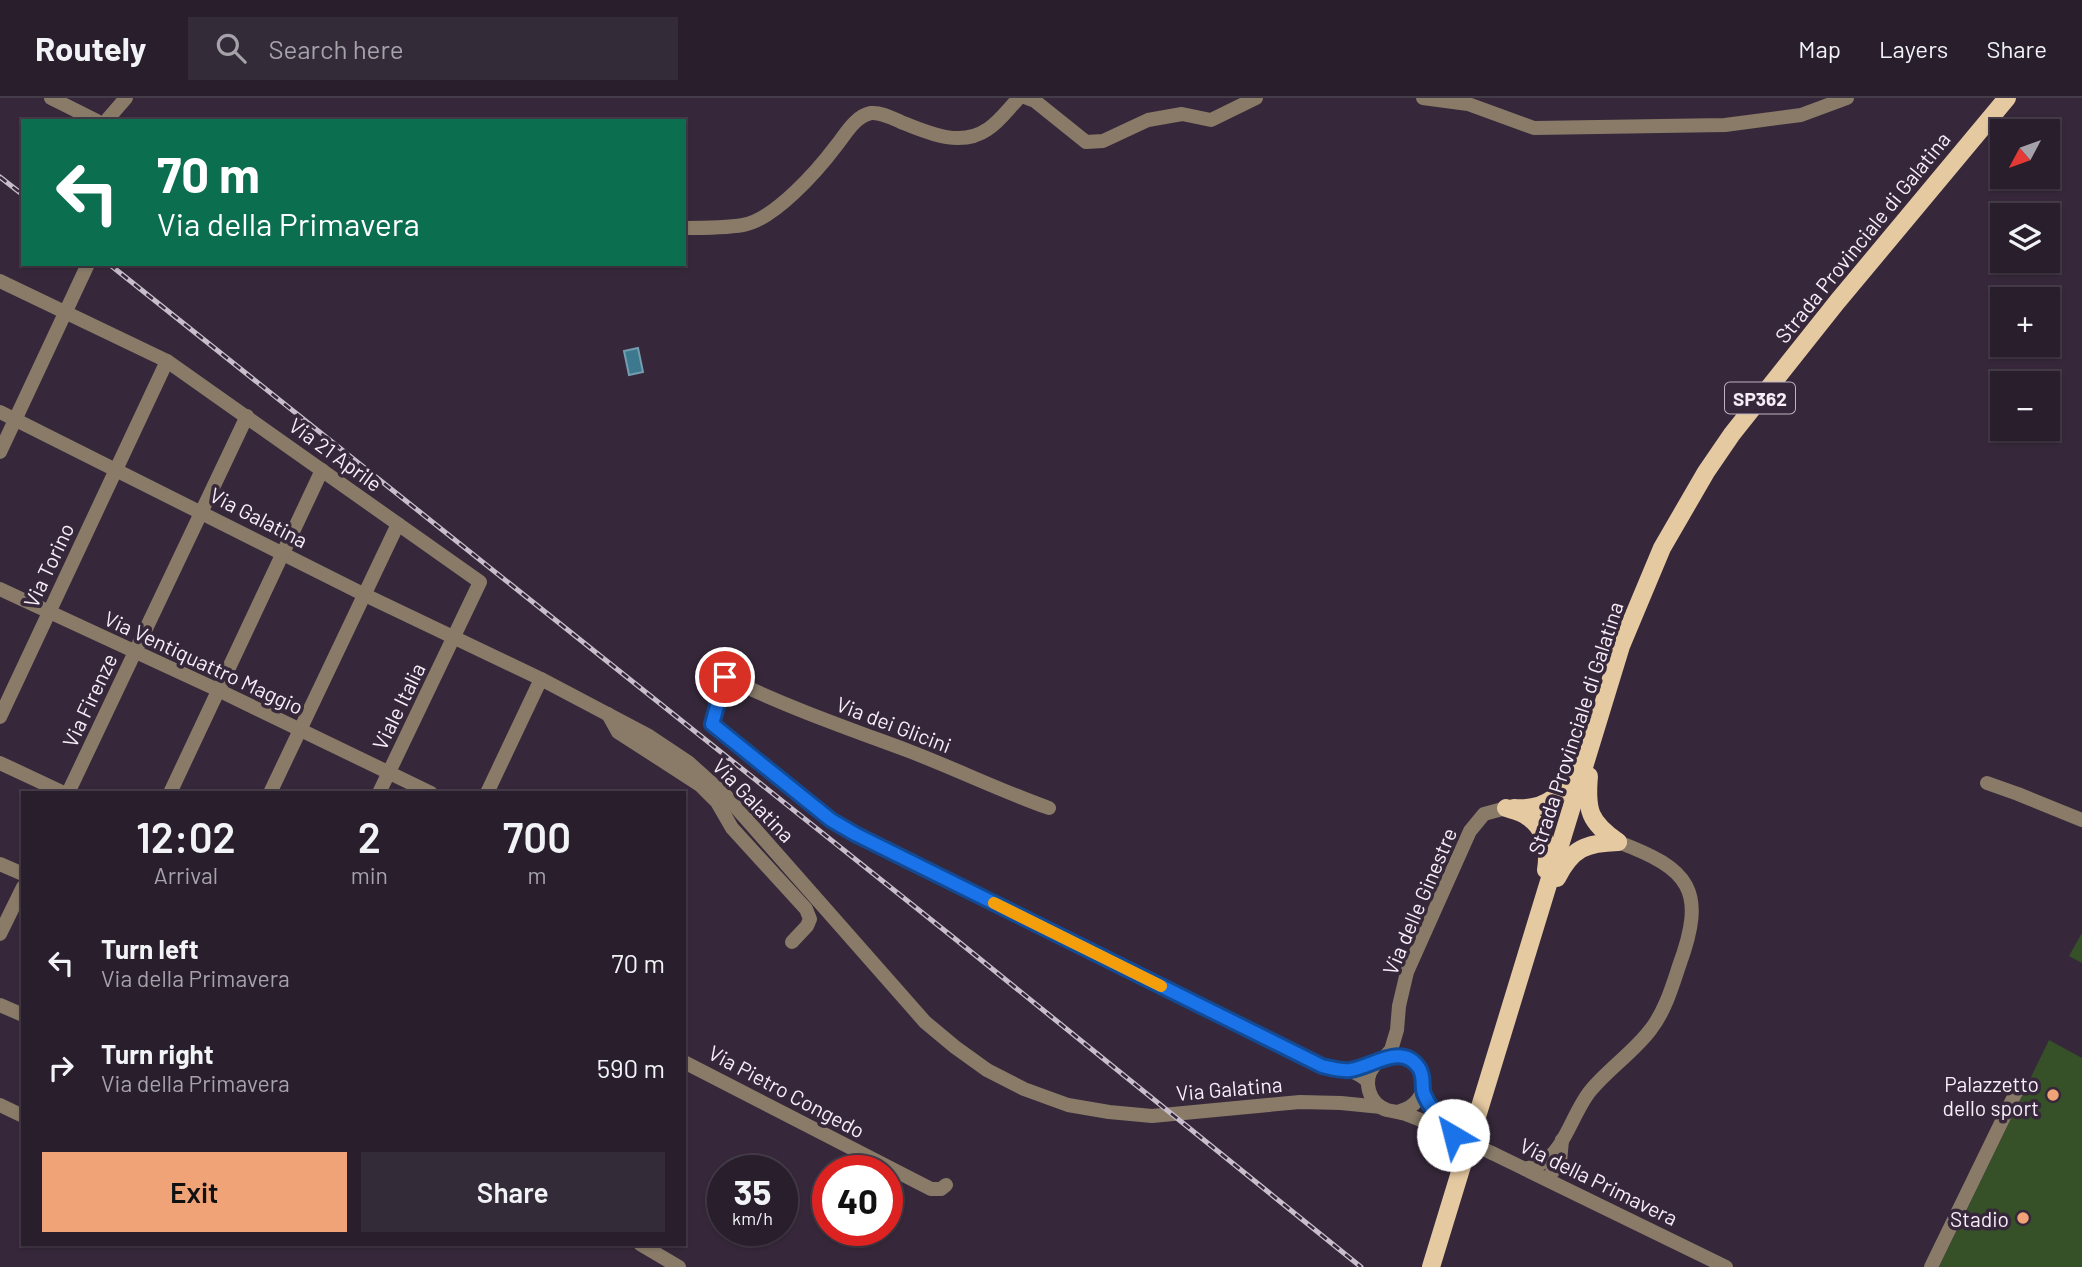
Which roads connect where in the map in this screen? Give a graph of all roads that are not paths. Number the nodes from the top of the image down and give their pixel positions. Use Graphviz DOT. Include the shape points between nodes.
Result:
graph roads {
  1 [pos="51,98"];
  2 [pos="126,98"];
  3 [pos="1019,98"];
  4 [pos="1027,98"];
  5 [pos="1256,98"];
  6 [pos="1423,98"];
  7 [pos="1847,98"];
  8 [pos="2007,98"];
  9 [pos="93,119"];
  10 [pos="108,119"];
  11 [pos="686,228"];
  12 [pos="87,266"];
  13 [pos="0,281"];
  14 [pos="65,312"];
  15 [pos="167,361"];
  16 [pos="0,412"];
  17 [pos="247,415"];
  18 [pos="15,420"];
  19 [pos="0,452"];
  20 [pos="117,469"];
  21 [pos="322,470"];
  22 [pos="201,512"];
  23 [pos="398,524"];
  24 [pos="283,552"];
  25 [pos="480,582"];
  26 [pos="0,589"];
  27 [pos="365,594"];
  28 [pos="49,612"];
  29 [pos="454,638"];
  30 [pos="135,652"];
  31 [pos="541,679"];
  32 [pos="218,690"];
  33 [pos="5,692"];
  34 [pos="608,714"];
  35 [pos="0,717"];
  36 [pos="300,730"];
  37 [pos="1591,744"];
  38 [pos="0,763"];
  39 [pos="389,772"];
  40 [pos="1987,783"];
  41 [pos="62,791"];
  42 [pos="67,791"];
  43 [pos="171,791"];
  44 [pos="271,791"];
  45 [pos="380,791"];
  46 [pos="427,791"];
  47 [pos="488,791"];
  48 [pos="1049,808"];
  49 [pos="1506,808"];
  50 [pos="2082,820"];
  51 [pos="1618,842"];
  52 [pos="0,864"];
  53 [pos="21,873"];
  54 [pos="21,891"];
  55 [pos="1540,910"];
  56 [pos="0,934"];
  57 [pos="792,942"];
  58 [pos="0,1005"];
  59 [pos="21,1014"];
  60 [pos="1397,1030"];
  61 [pos="1411,1060"];
  62 [pos="1380,1061"];
  63 [pos="686,1063"];
  64 [pos="1348,1070"];
  65 [pos="2019,1086"];
  66 [pos="1369,1087"];
  67 [pos="1423,1092"];
  68 [pos="1341,1103"];
  69 [pos="0,1105"];
  70 [pos="1381,1107"];
  71 [pos="1400,1111"];
  72 [pos="21,1115"];
  73 [pos="1453,1135"];
  74 [pos="1554,1160"];
  75 [pos="1525,1169"];
  76 [pos="1547,1179"];
  77 [pos="946,1185"];
  78 [pos="1574,1192"];
  79 [pos="643,1246"];
  80 [pos="679,1267"];
  81 [pos="1432,1267"];
  82 [pos="1726,1267"];
  83 [pos="1931,1267"];
  1 -- 9 [label="street"];
  2 -- 10 [label="street"];
  3 -- 11 [label="street" via="991,127 965,137 935,136 870,113 849,128 816,172 758,220"];
  4 -- 5 [label="street" via="1086,142 1103,142 1148,120 1182,114 1211,120"];
  6 -- 7 [label="street" via="1468,104 1534,128 1726,125 1801,115"];
  8 -- 37 [label="main road, Strada Provinciale di Galatina / SP362" via="1777,377 1706,472 1662,548 1621,646"];
  12 -- 14 [label="street"];
  13 -- 14 [label="street, Via 21 Aprile"];
  14 -- 15 [label="street, Via 21 Aprile"];
  14 -- 18 [label="street"];
  15 -- 17 [label="street, Via 21 Aprile"];
  15 -- 20 [label="street, Via Torino"];
  16 -- 18 [label="street, Via Galatina"];
  17 -- 21 [label="street, Via 21 Aprile"];
  17 -- 22 [label="street, Via Firenze"];
  18 -- 19 [label="street"];
  18 -- 20 [label="street, Via Galatina"];
  20 -- 22 [label="street, Via Galatina"];
  20 -- 28 [label="street, Via Torino"];
  21 -- 23 [label="street, Via 21 Aprile"];
  21 -- 24 [label="street"];
  22 -- 24 [label="street, Via Galatina"];
  22 -- 30 [label="street, Via Firenze"];
  23 -- 25 [label="street, Via 21 Aprile"];
  23 -- 27 [label="street"];
  24 -- 27 [label="street, Via Galatina"];
  24 -- 32 [label="street"];
  25 -- 29 [label="street, Viale Italia"];
  26 -- 28 [label="street, Via Ventiquattro Maggio"];
  27 -- 29 [label="street, Via Galatina"];
  27 -- 36 [label="street"];
  28 -- 30 [label="street, Via Ventiquattro Maggio"];
  28 -- 33 [label="street, Via Torino"];
  29 -- 31 [label="street, Via Galatina"];
  29 -- 39 [label="street, Viale Italia"];
  30 -- 32 [label="street, Via Ventiquattro Maggio"];
  30 -- 42 [label="street, Via Firenze"];
  31 -- 34 [label="street, Via Galatina"];
  31 -- 47 [label="street"];
  32 -- 36 [label="street, Via Ventiquattro Maggio"];
  32 -- 43 [label="street"];
  33 -- 35 [label="street, Via Torino"];
  34 -- 57 [label="street" via="618,732 700,785 732,828 806,909 810,919"];
  34 -- 68 [label="street, Via Galatina" via="688,762 726,796 925,1022 987,1070 1068,1105 1152,1116 1300,1102"];
  36 -- 39 [label="street, Via Ventiquattro Maggio"];
  36 -- 44 [label="street"];
  37 -- 49 [label="main road" via="1560,793 1544,805"];
  37 -- 51 [label="main road" via="1590,813 1600,830"];
  37 -- 55 [label="main road, Strada Provinciale di Galatina / SP362"];
  38 -- 41 [label="street"];
  39 -- 45 [label="street, Viale Italia"];
  39 -- 46 [label="street, Via Ventiquattro Maggio"];
  40 -- 50 [label="street"];
  48 -- 64 [label="street, Via dei Glicini" via="725,677 712,724 831,820 1322,1066"];
  49 -- 55 [label="main road" via="1527,816 1543,832 1548,855"];
  49 -- 60 [label="street, Via delle Ginestre" via="1484,814 1470,831 1407,972"];
  51 -- 55 [label="main road" via="1583,846 1573,854"];
  51 -- 74 [label="street" via="1650,854 1683,880 1693,915 1690,937 1653,1028 1591,1089"];
  52 -- 53 [label="street"];
  54 -- 56 [label="street"];
  55 -- 81 [label="main road, Strada Provinciale di Galatina / SP362"];
  58 -- 59 [label="street"];
  60 -- 61 [label="street"];
  60 -- 62 [label="street, Via delle Ginestre" via="1391,1050"];
  61 -- 62 [label="street" via="1394,1056"];
  61 -- 67 [label="street, Via della Primavera" via="1423,1076"];
  62 -- 64 [label="street"];
  62 -- 66 [label="street" via="1371,1071"];
  63 -- 77 [label="street, Via Pietro Congedo" via="931,1189"];
  64 -- 66 [label="street" via="1363,1076"];
  65 -- 83 [label="street"];
  66 -- 68 [label="street, Via Galatina" via="1359,1098"];
  66 -- 70 [label="street"];
  67 -- 71 [label="street" via="1415,1105"];
  67 -- 73 [label="street, Via della Primavera"];
  68 -- 70 [label="street, Via Galatina"];
  69 -- 72 [label="street"];
  70 -- 71 [label="street, Via della Primavera"];
  71 -- 73 [label="street, Via della Primavera"];
  73 -- 75 [label="street, Via della Primavera, bridge"];
  74 -- 75 [label="street"];
  74 -- 76 [label="street"];
  74 -- 78 [label="street"];
  75 -- 76 [label="street, Via della Primavera"];
  76 -- 78 [label="street, Via della Primavera"];
  78 -- 82 [label="street, Via della Primavera"];
  79 -- 80 [label="street"];
}
